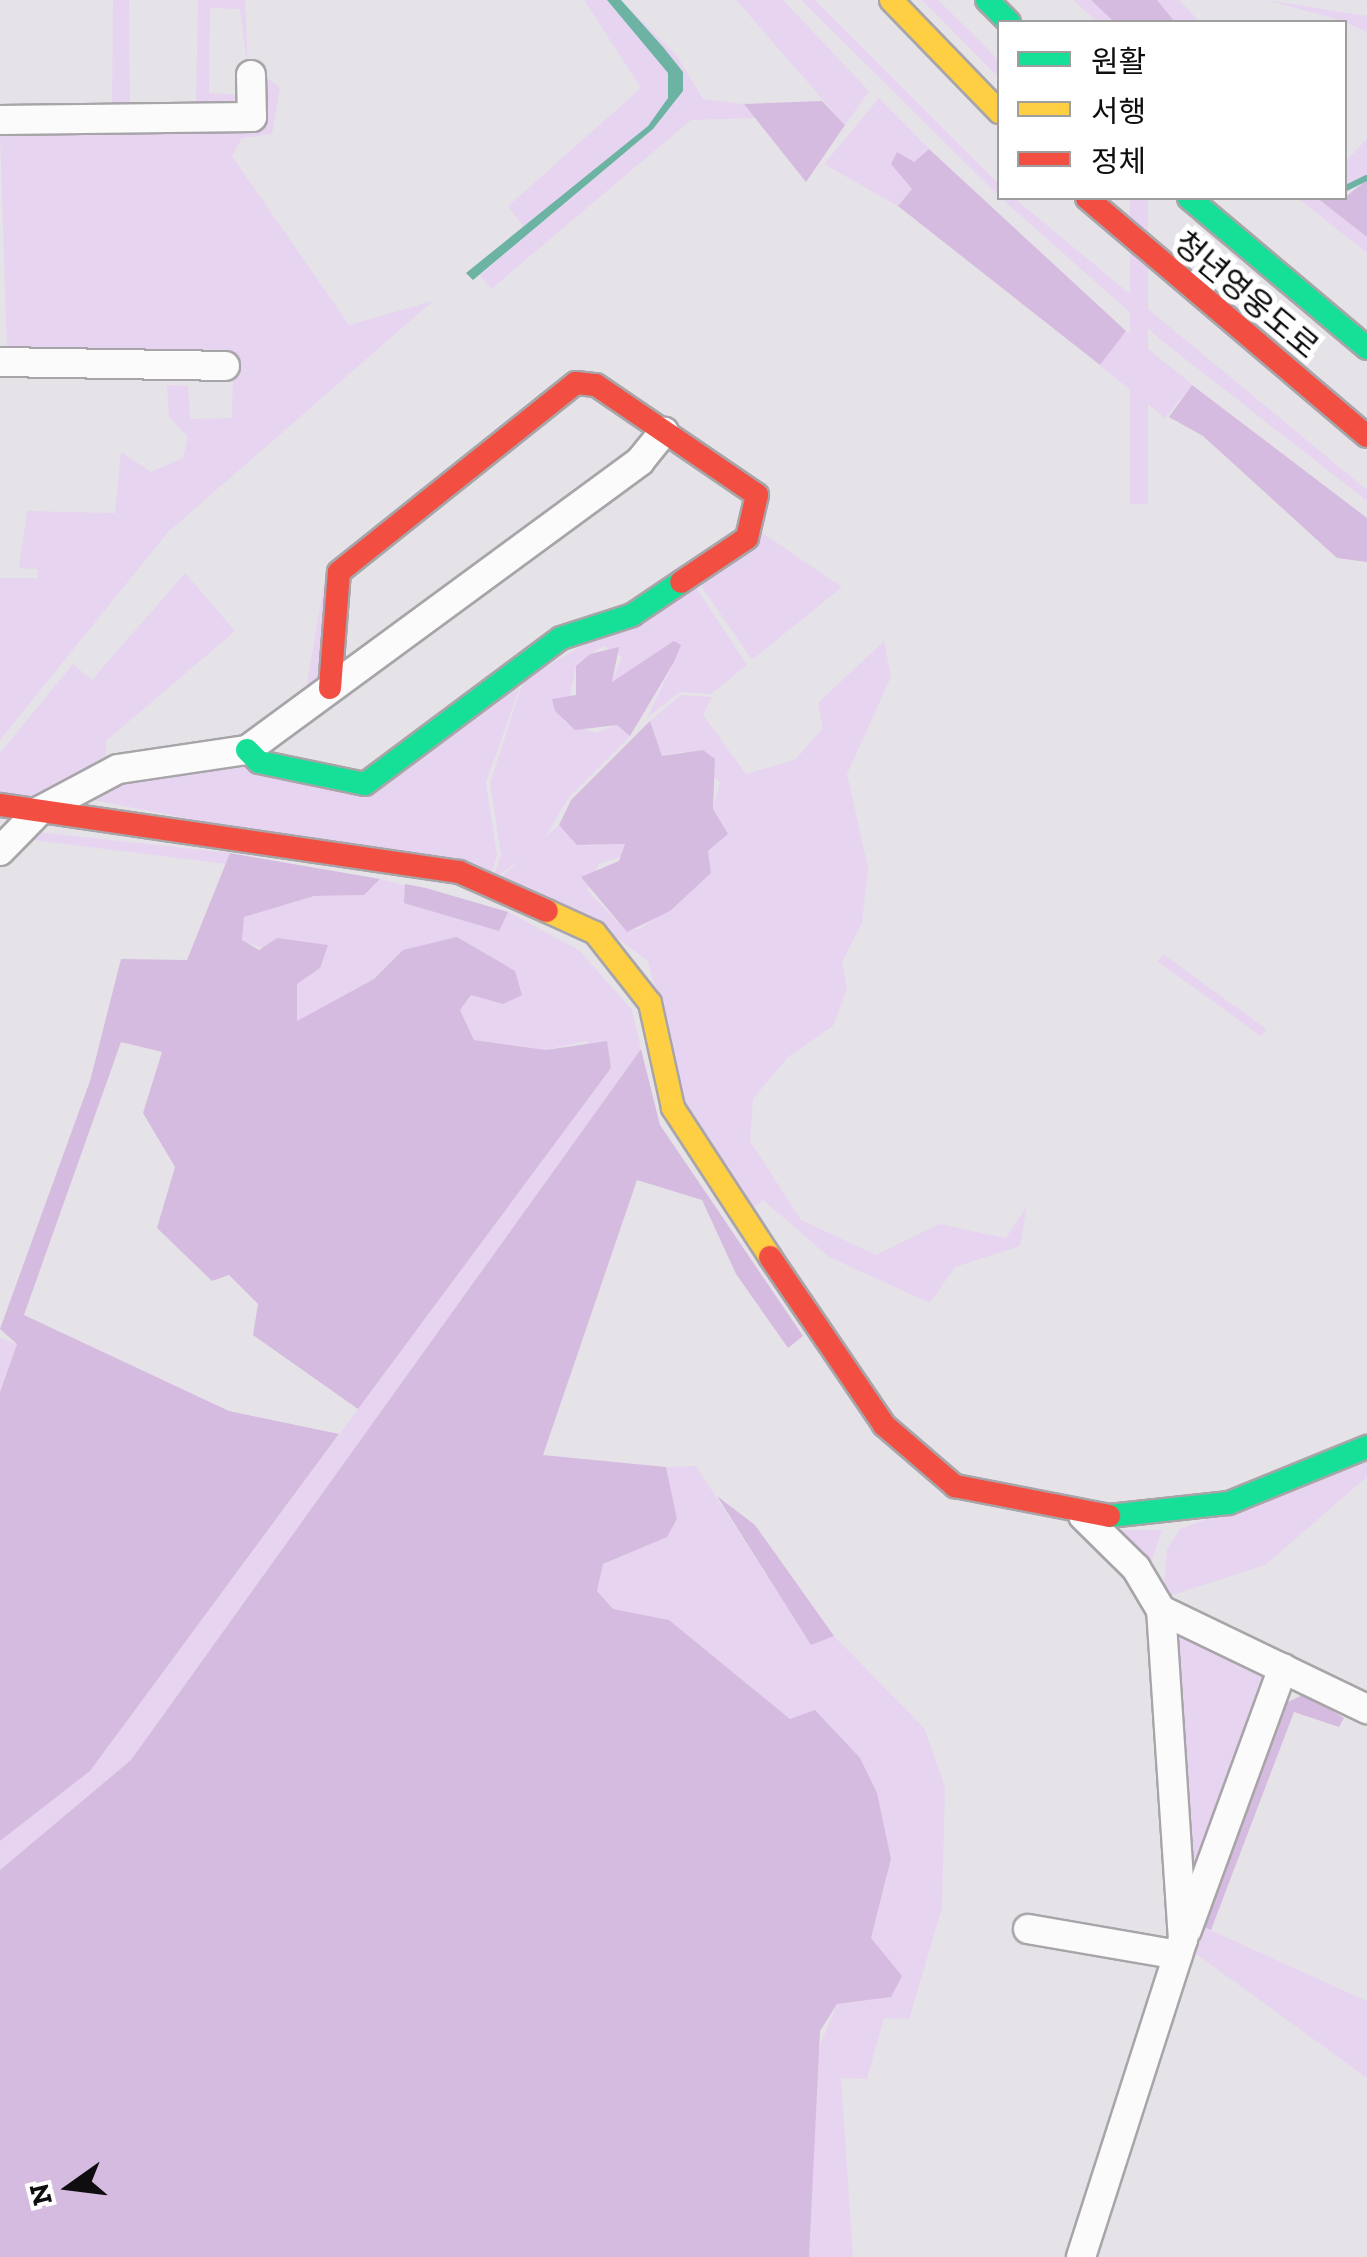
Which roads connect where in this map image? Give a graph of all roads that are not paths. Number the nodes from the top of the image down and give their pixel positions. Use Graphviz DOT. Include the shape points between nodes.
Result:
graph roads {
  1 [pos="891,0"];
  2 [pos="987,0"];
  3 [pos="1007,20"];
  4 [pos="251,75"];
  5 [pos="997,109"];
  6 [pos="0,120"];
  7 [pos="1089,200"];
  8 [pos="1191,200"];
  9 [pos="1367,348"];
  10 [pos="0,362"];
  11 [pos="225,366"];
  12 [pos="664,431"];
  13 [pos="1367,436"];
  14 [pos="330,688"];
  15 [pos="247,750"];
  16 [pos="0,805"];
  17 [pos="39,811"];
  18 [pos="0,851"];
  19 [pos="1367,1447"];
  20 [pos="1083,1516"];
  21 [pos="1161,1610"];
  22 [pos="1283,1668"];
  23 [pos="1367,1709"];
  24 [pos="1028,1929"];
  25 [pos="1181,1948"];
  26 [pos="1080,2257"];
  1 -- 5 [label="main road"];
  2 -- 3 [label="main road"];
  4 -- 6 [label="street" via="252,117"];
  7 -- 13 [label="main road, 청년영웅도로"];
  8 -- 9 [label="main road, 청년영웅도로"];
  10 -- 11 [label="street"];
  12 -- 14 [label="street" via="640,461"];
  12 -- 14 [label="main road" via="591,382 566,388 340,572"];
  12 -- 15 [label="main road" via="751,487 759,515 747,538 632,615 561,638 365,784 259,762"];
  14 -- 15 [label="street"];
  15 -- 17 [label="street" via="118,769"];
  16 -- 17 [label="main road"];
  17 -- 18 [label="street"];
  17 -- 20 [label="main road" via="459,872 595,934 650,1003 673,1108 884,1425 955,1486"];
  19 -- 20 [label="main road" via="1198,1511"];
  20 -- 21 [label="street" via="1136,1568"];
  21 -- 22 [label="street"];
  21 -- 25 [label="street"];
  22 -- 23 [label="street"];
  22 -- 25 [label="street"];
  24 -- 25 [label="street"];
  25 -- 26 [label="street"];
}
